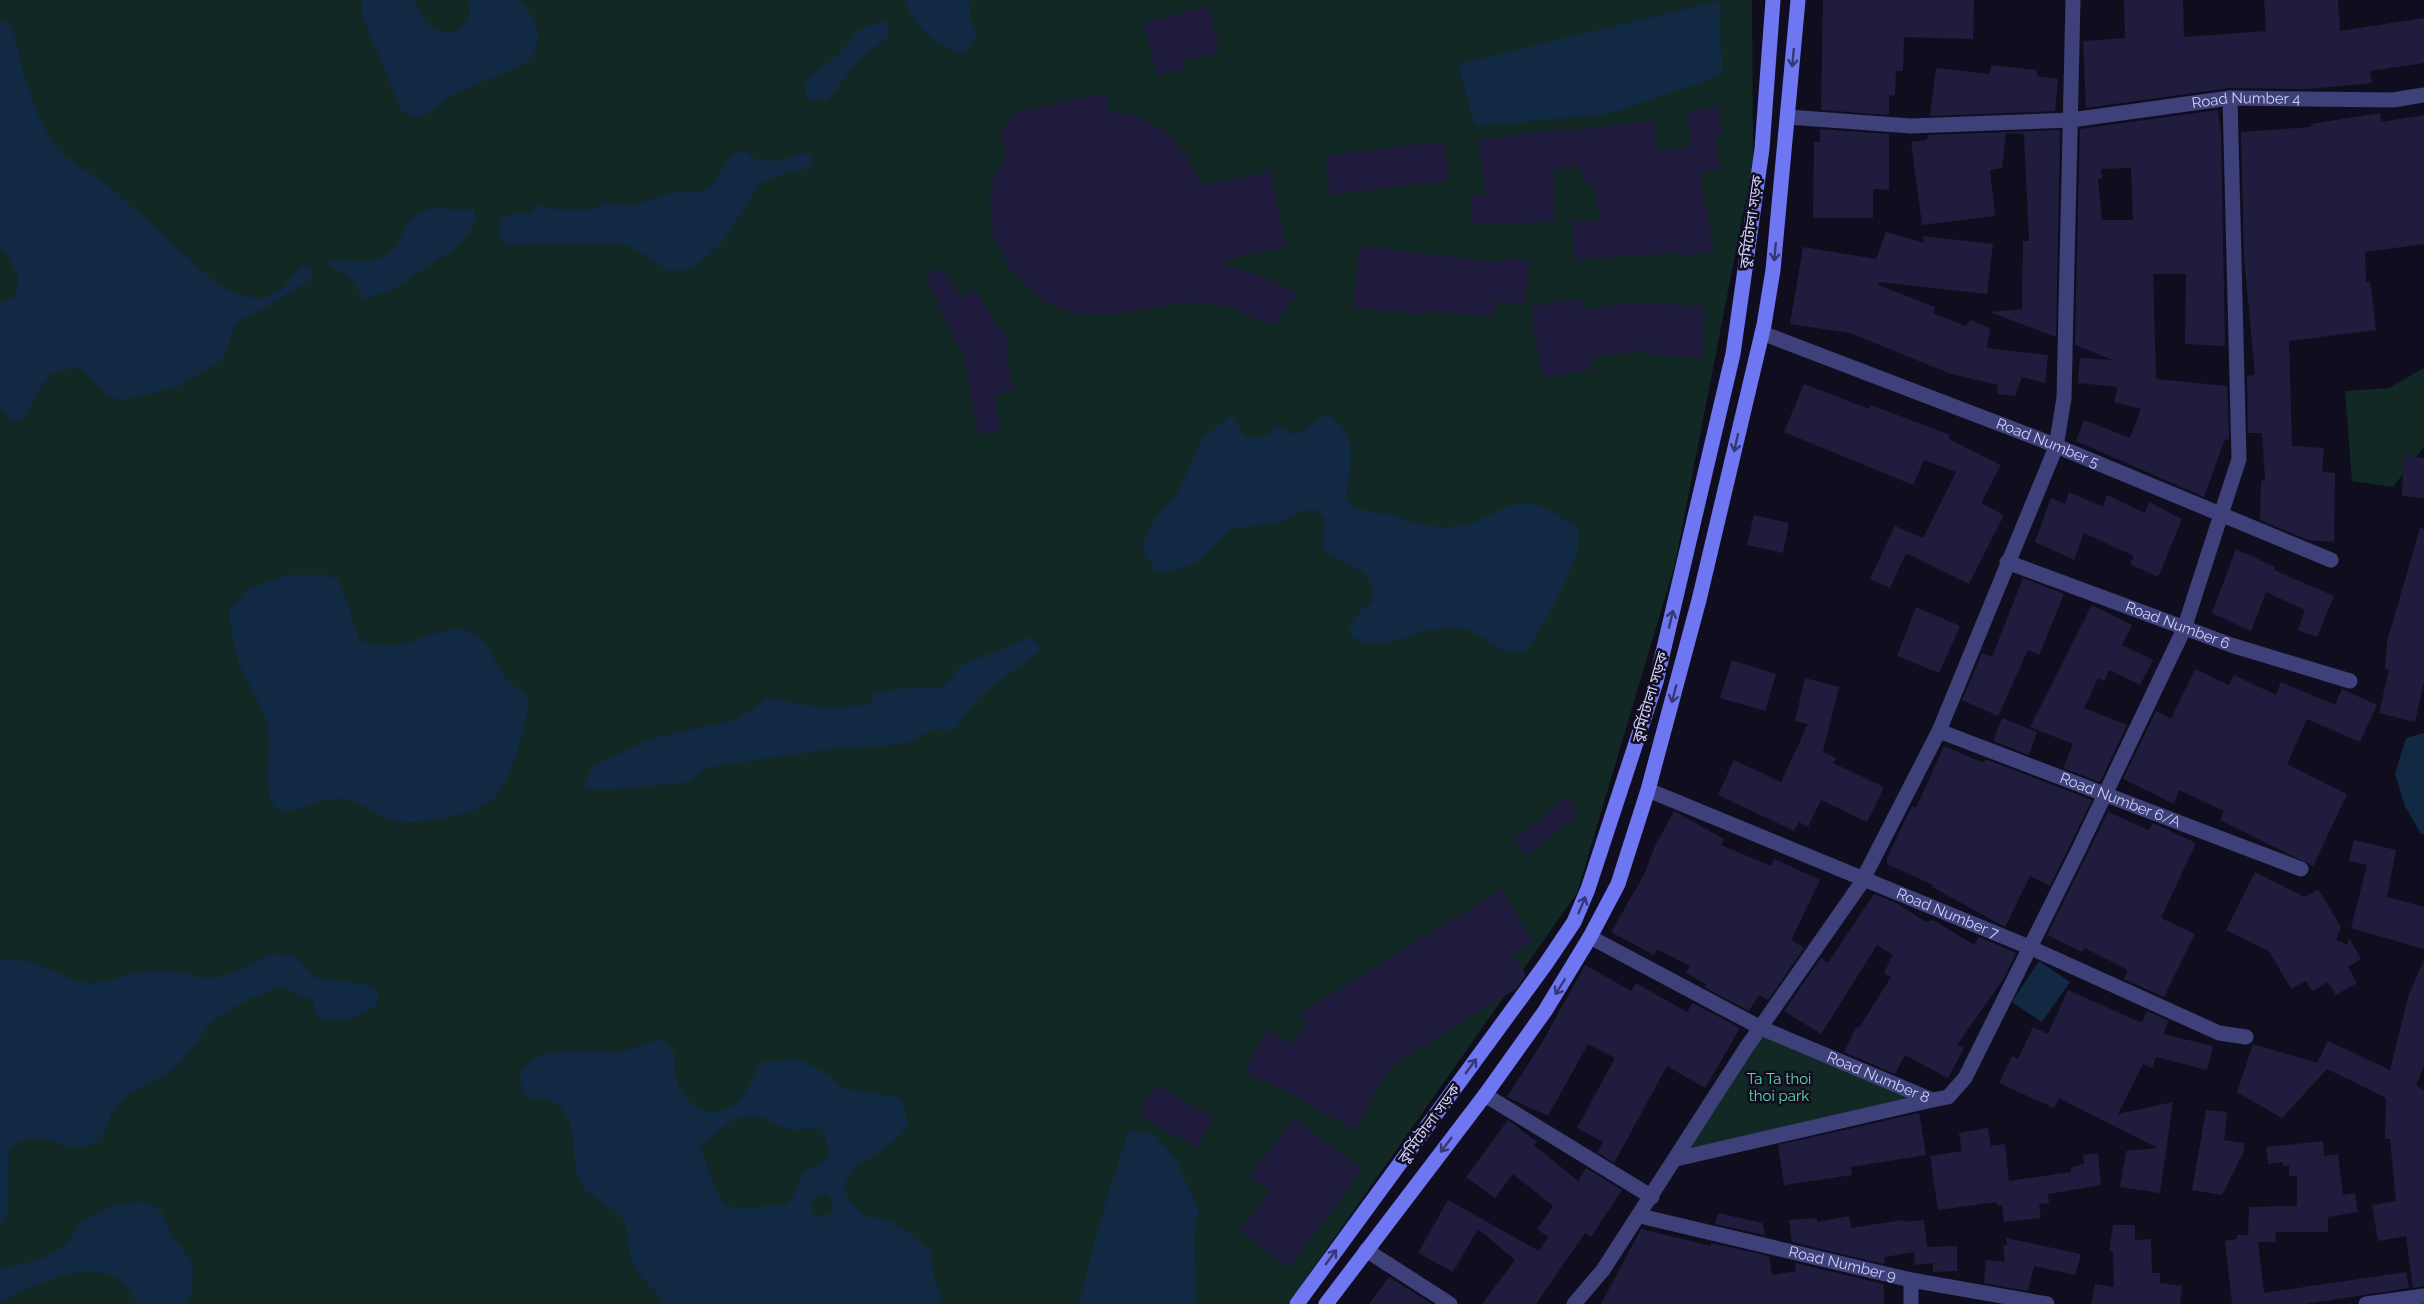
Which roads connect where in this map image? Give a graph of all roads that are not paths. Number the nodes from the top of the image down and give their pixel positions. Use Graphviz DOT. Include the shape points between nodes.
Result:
graph roads {
  1 [pos="1773,0"];
  2 [pos="1798,0"];
  3 [pos="2073,0"];
  4 [pos="2424,94"];
  5 [pos="2230,98"];
  6 [pos="1788,117"];
  7 [pos="2071,120"];
  8 [pos="1762,333"];
  9 [pos="2056,447"];
  10 [pos="2220,515"];
  11 [pos="2331,560"];
  12 [pos="2007,562"];
  13 [pos="2184,629"];
  14 [pos="2350,681"];
  15 [pos="1939,730"];
  16 [pos="1648,790"];
  17 [pos="2104,795"];
  18 [pos="2301,869"];
  19 [pos="1863,878"];
  20 [pos="1590,937"];
  21 [pos="2029,947"];
  22 [pos="1761,1028"];
  23 [pos="2246,1037"];
  24 [pos="1485,1095"];
  25 [pos="1932,1100"];
  26 [pos="1676,1159"];
  27 [pos="1652,1197"];
  28 [pos="1640,1216"];
  29 [pos="1366,1250"];
  30 [pos="1911,1280"];
  31 [pos="2424,1296"];
  32 [pos="1297,1304"];
  33 [pos="1326,1304"];
  34 [pos="1450,1304"];
  35 [pos="1574,1304"];
  36 [pos="1911,1304"];
  37 [pos="2047,1304"];
  38 [pos="2366,1304"];
  32 -- 1 [label="main road, কুর্মিটোলা সড়ক, one-way" via="1545,965 1574,922 1588,889 1656,682 1733,354 1762,149"];
  2 -- 6 [label="main road, কুর্মিটোলা সড়ক, one-way"];
  3 -- 7 [label="street"];
  4 -- 5 [label="street, Road Number 4" via="2393,100"];
  5 -- 7 [label="street, Road Number 4"];
  5 -- 10 [label="street" via="2239,459"];
  6 -- 7 [label="street, Road Number 4" via="1911,126"];
  6 -- 8 [label="main road, কুর্মিটোলা সড়ক, one-way" via="1773,270"];
  7 -- 9 [label="street" via="2064,398"];
  8 -- 9 [label="street, Road Number 5"];
  8 -- 16 [label="main road, কুর্মিটোলা সড়ক, one-way" via="1699,600"];
  9 -- 10 [label="street, Road Number 5"];
  9 -- 12 [label="street"];
  10 -- 11 [label="street, Road Number 5"];
  10 -- 13 [label="street"];
  12 -- 13 [label="street, Road Number 6"];
  12 -- 15 [label="street"];
  13 -- 14 [label="street, Road Number 6"];
  13 -- 17 [label="street"];
  15 -- 17 [label="street, Road Number 6/A"];
  15 -- 19 [label="street"];
  16 -- 19 [label="street, Road Number 7"];
  16 -- 20 [label="main road, কুর্মিটোলা সড়ক" via="1618,884"];
  17 -- 18 [label="street, Road Number 6/A"];
  17 -- 21 [label="street"];
  19 -- 21 [label="street, Road Number 7"];
  19 -- 22 [label="street"];
  20 -- 22 [label="street, Road Number 8"];
  20 -- 24 [label="main road, কুর্মিটোলা সড়ক, one-way" via="1545,1011"];
  21 -- 23 [label="street, Road Number 7" via="2219,1033"];
  21 -- 25 [label="street" via="1965,1078 1948,1097"];
  22 -- 25 [label="street, Road Number 8"];
  22 -- 26 [label="street"];
  24 -- 27 [label="street"];
  24 -- 29 [label="main road, কুর্মিটোলা সড়ক, one-way"];
  25 -- 26 [label="street, Road Number 8"];
  26 -- 27 [label="street"];
  27 -- 28 [label="street"];
  28 -- 30 [label="street, Road Number 9"];
  28 -- 35 [label="street"];
  29 -- 33 [label="main road, কুর্মিটোলা সড়ক"];
  29 -- 34 [label="street"];
  30 -- 36 [label="street"];
  30 -- 37 [label="street, Road Number 9"];
  31 -- 38 [label="street"];
}
